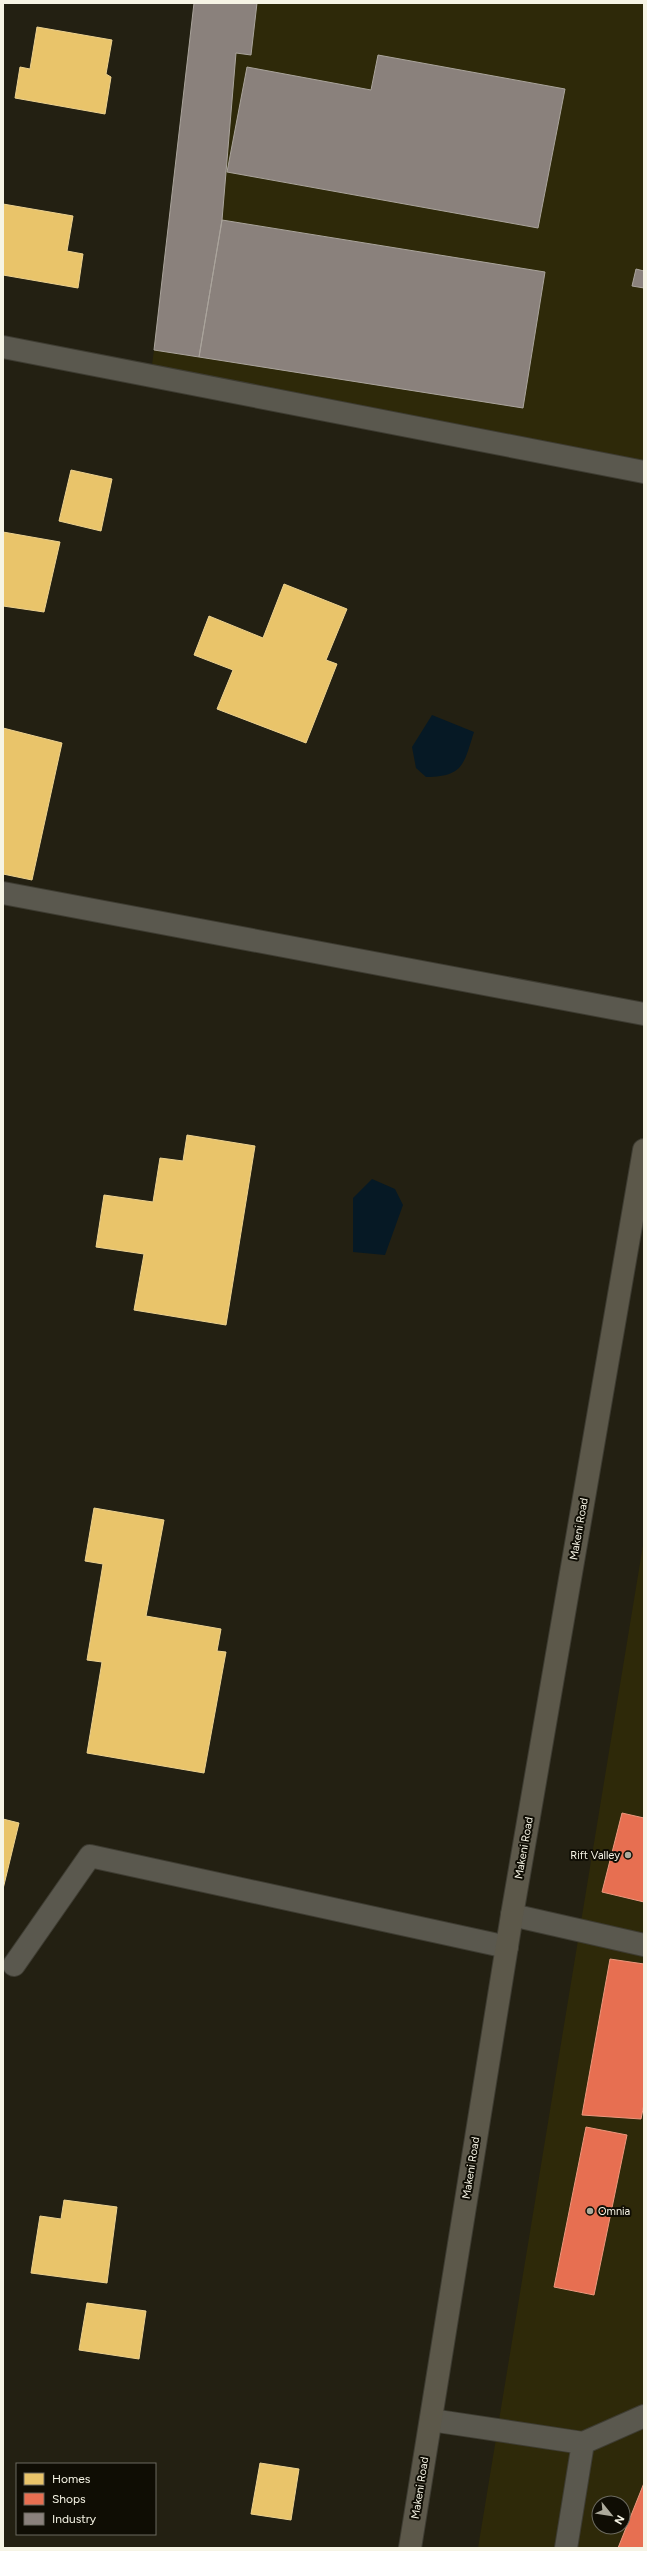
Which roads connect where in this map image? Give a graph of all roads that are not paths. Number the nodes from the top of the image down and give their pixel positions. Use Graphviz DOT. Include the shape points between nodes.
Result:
graph roads {
  1 [pos="3,347"];
  2 [pos="644,472"];
  3 [pos="3,893"];
  4 [pos="644,1014"];
  5 [pos="644,1150"];
  6 [pos="512,1915"];
  7 [pos="644,1945"];
  8 [pos="507,1947"];
  9 [pos="14,1966"];
  10 [pos="644,2416"];
  11 [pos="431,2420"];
  12 [pos="583,2442"];
  13 [pos="410,2548"];
  14 [pos="566,2548"];
  1 -- 2 [label="street"];
  3 -- 4 [label="street"];
  5 -- 6 [label="main road, Makeni Road"];
  6 -- 7 [label="street"];
  6 -- 8 [label="main road, Makeni Road"];
  8 -- 9 [label="street" via="90,1856"];
  8 -- 11 [label="main road, Makeni Road"];
  10 -- 12 [label="street"];
  11 -- 12 [label="street"];
  11 -- 13 [label="main road, Makeni Road"];
  12 -- 14 [label="street"];
}
